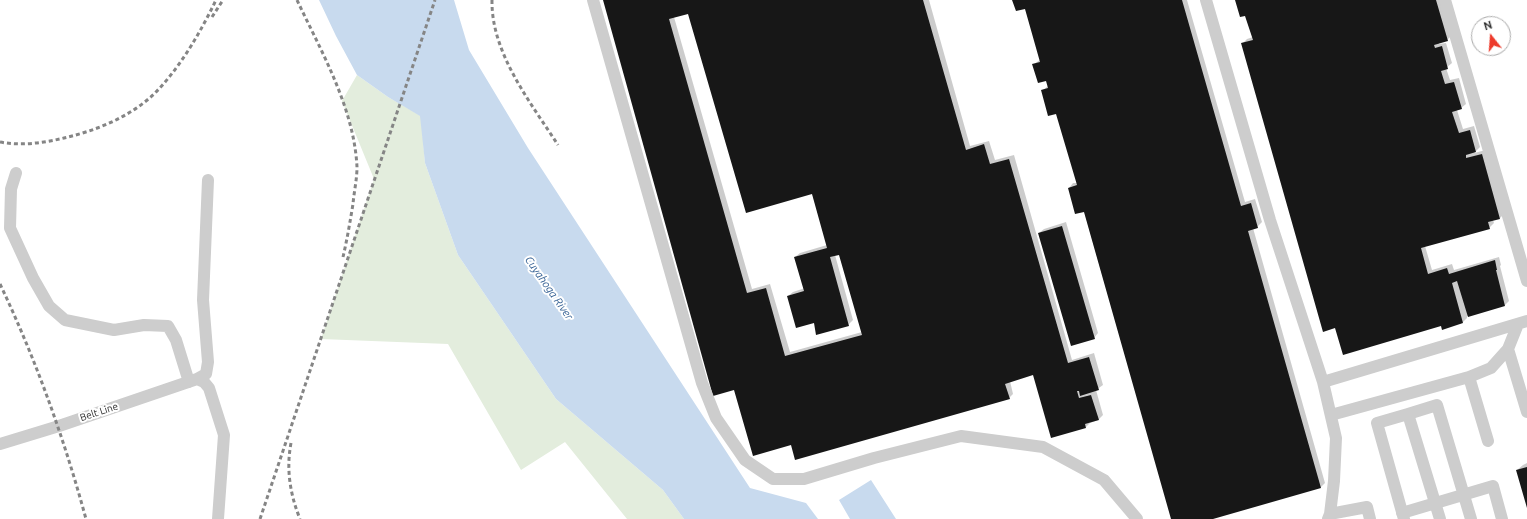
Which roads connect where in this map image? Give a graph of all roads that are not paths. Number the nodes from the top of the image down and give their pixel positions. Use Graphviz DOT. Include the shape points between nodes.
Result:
graph roads {
  1 [pos="593,0"];
  2 [pos="1206,0"];
  3 [pos="1445,0"];
  4 [pos="16,173"];
  5 [pos="208,180"];
  6 [pos="1527,281"];
  7 [pos="1522,322"];
  8 [pos="1508,349"];
  9 [pos="1468,378"];
  10 [pos="193,381"];
  11 [pos="1323,382"];
  12 [pos="1527,412"];
  13 [pos="1408,414"];
  14 [pos="1331,415"];
  15 [pos="1488,441"];
  16 [pos="0,444"];
  17 [pos="1464,494"];
  18 [pos="1435,503"];
  19 [pos="1329,516"];
  20 [pos="1403,516"];
  21 [pos="218,519"];
  22 [pos="1137,519"];
  23 [pos="1370,519"];
  24 [pos="1440,519"];
  25 [pos="1471,519"];
  26 [pos="1502,519"];
  1 -- 22 [label="street" via="702,383 716,418 744,460 773,479 804,480 874,458 962,436 1043,447 1104,480"];
  2 -- 11 [label="street" via="1270,220"];
  3 -- 6 [label="street"];
  4 -- 10 [label="street" via="11,189 10,228 49,306 65,320 114,330 144,325 168,326"];
  5 -- 10 [label="street" via="203,300 208,362 206,374"];
  7 -- 8 [label="street"];
  7 -- 11 [label="street"];
  8 -- 9 [label="street" via="1491,368"];
  8 -- 12 [label="street"];
  9 -- 14 [label="street"];
  9 -- 15 [label="street"];
  10 -- 16 [label="street, Belt Line"];
  10 -- 21 [label="street" via="204,382 209,388 224,435"];
  11 -- 14 [label="street"];
  13 -- 17 [label="street" via="1437,405"];
  13 -- 18 [label="street"];
  13 -- 20 [label="street" via="1377,423"];
  14 -- 19 [label="street" via="1336,438"];
  17 -- 18 [label="street"];
  17 -- 25 [label="street"];
  17 -- 26 [label="street" via="1493,486"];
  18 -- 20 [label="street"];
  18 -- 24 [label="street"];
  19 -- 23 [label="street" via="1367,507"];
}
